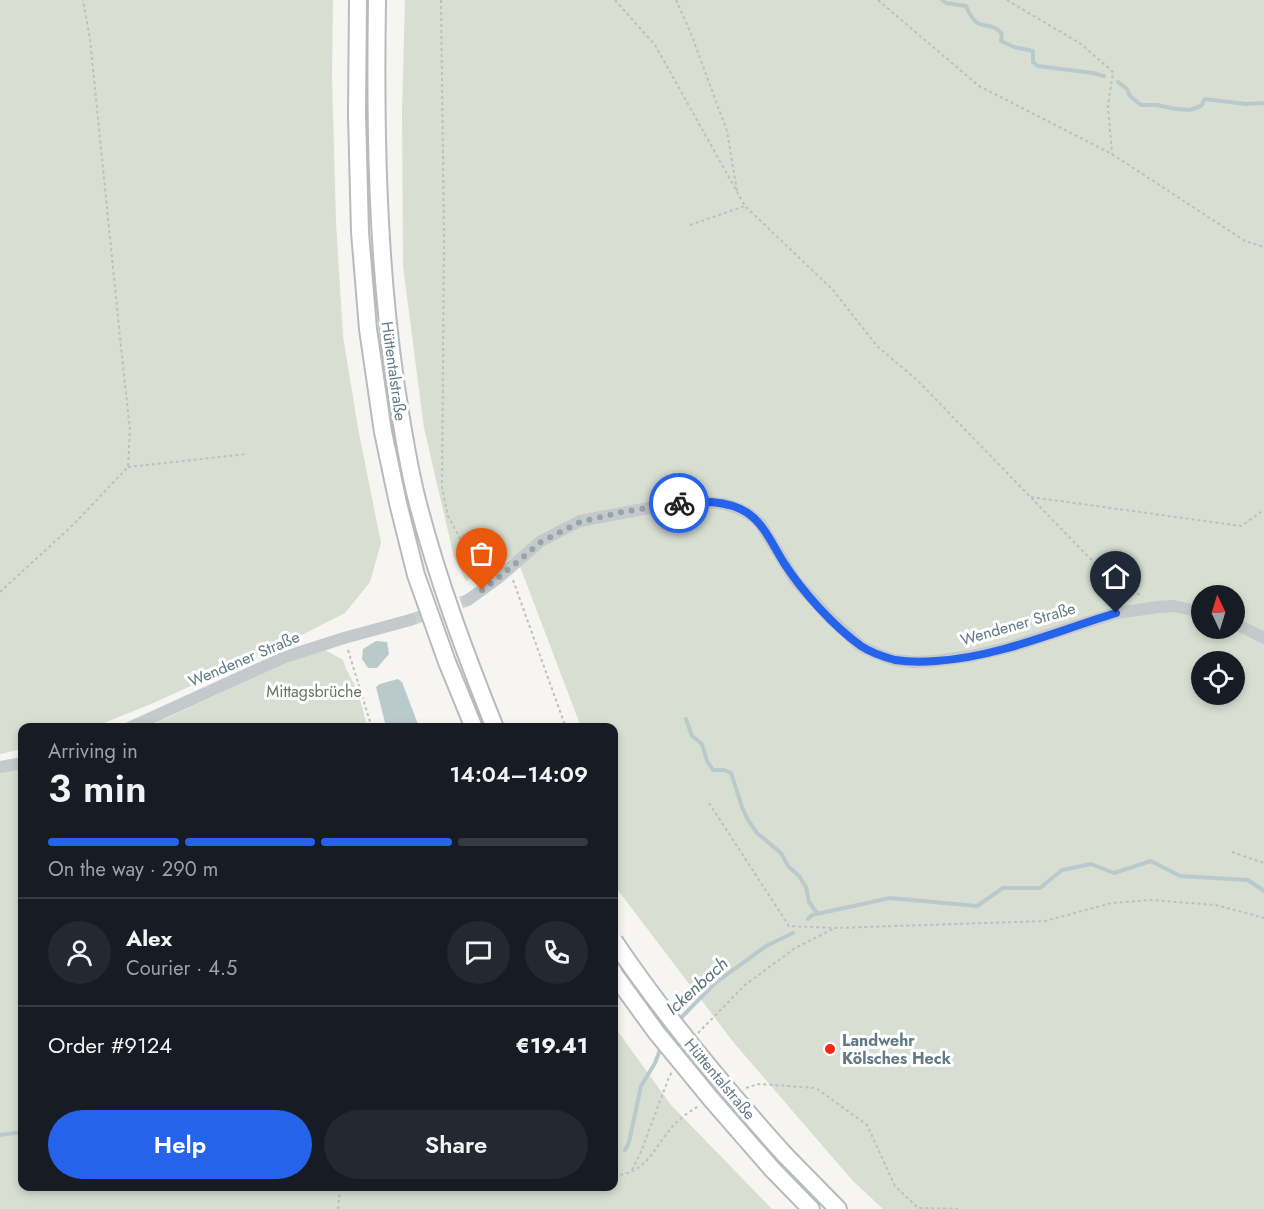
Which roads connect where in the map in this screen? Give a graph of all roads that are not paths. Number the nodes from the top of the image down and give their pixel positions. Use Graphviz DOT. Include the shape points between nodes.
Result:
graph roads {
  1 [pos="358,0"];
  2 [pos="377,0"];
  3 [pos="468,600"];
  4 [pos="1191,610"];
  5 [pos="410,620"];
  6 [pos="1245,628"];
  7 [pos="1264,638"];
  8 [pos="140,723"];
  9 [pos="472,723"];
  10 [pos="493,723"];
  11 [pos="18,764"];
  12 [pos="0,767"];
  13 [pos="618,946"];
  14 [pos="618,980"];
  15 [pos="811,1209"];
  16 [pos="838,1209"];
  1 -- 9 [label="highway, Hüttentalstraße" via="360,232 368,329 383,432 416,575"];
  2 -- 10 [label="highway, Hüttentalstraße" via="380,232 402,428 436,570"];
  3 -- 4 [label="street, Wendener Straße" via="541,542 580,522 664,505 708,502 748,513 760,524 795,580 830,618 862,647 894,660 972,656 1116,613 1174,606"];
  5 -- 8 [label="street, Wendener Straße" via="285,657"];
  6 -- 7 [label="street"];
  11 -- 12 [label="street"];
  13 -- 16 [label="highway, Hüttentalstraße, bridge" via="725,1088"];
  14 -- 15 [label="highway, Hüttentalstraße, bridge" via="711,1100"];
}
